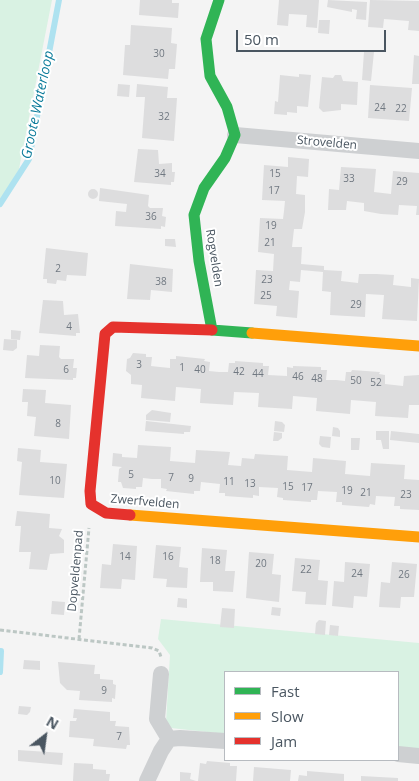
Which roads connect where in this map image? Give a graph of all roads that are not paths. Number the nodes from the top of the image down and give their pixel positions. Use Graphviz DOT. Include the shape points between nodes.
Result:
graph roads {
  1 [pos="219,0"];
  2 [pos="235,135"];
  3 [pos="419,151"];
  4 [pos="212,330"];
  5 [pos="419,346"];
  6 [pos="419,537"];
  7 [pos="161,674"];
  8 [pos="170,739"];
  9 [pos="224,741"];
  10 [pos="399,754"];
  11 [pos="419,756"];
  12 [pos="147,781"];
  1 -- 2 [label="street" via="206,39 210,76 227,107"];
  2 -- 3 [label="street, Strovelden"];
  2 -- 4 [label="street, Rogvelden" via="225,158 204,188 194,216"];
  4 -- 5 [label="street"];
  4 -- 6 [label="street, Zwerfvelden" via="113,327 105,334 90,491 92,504 106,514"];
  7 -- 8 [label="street" via="158,719"];
  8 -- 9 [label="street"];
  8 -- 12 [label="street"];
  10 -- 11 [label="street"];
}
